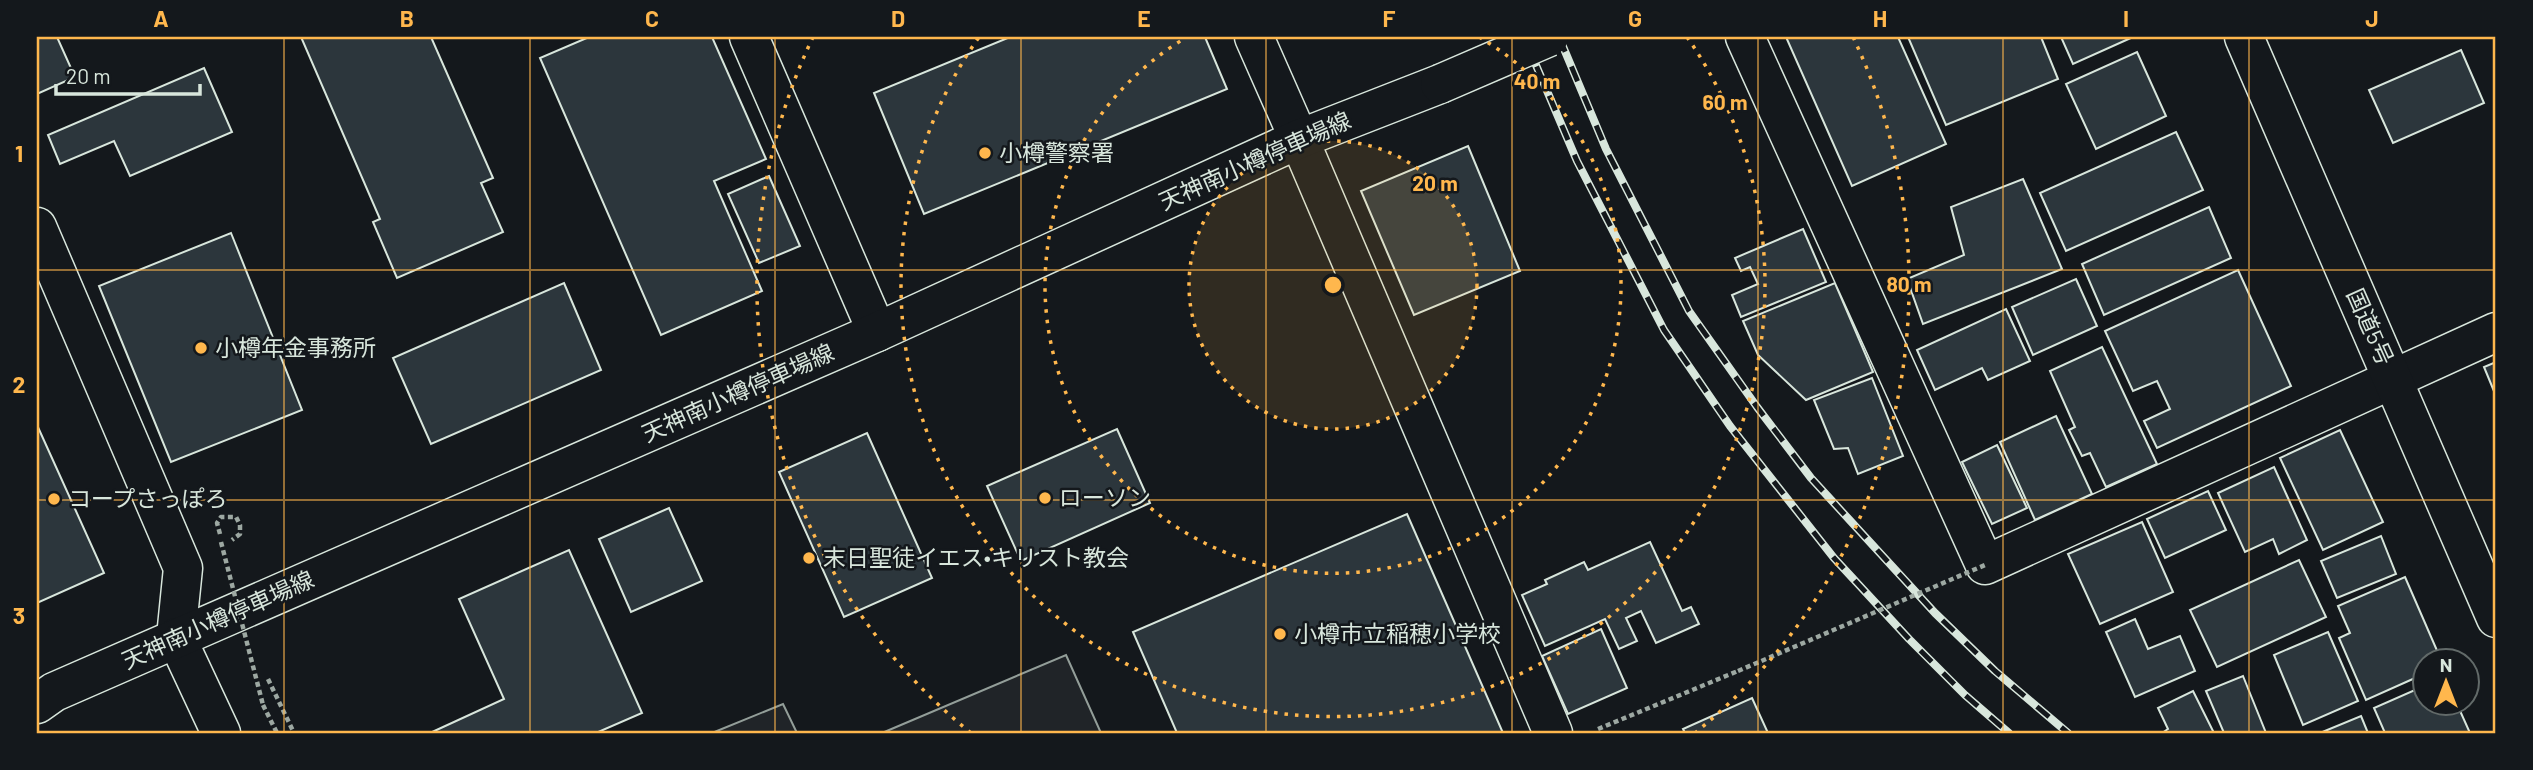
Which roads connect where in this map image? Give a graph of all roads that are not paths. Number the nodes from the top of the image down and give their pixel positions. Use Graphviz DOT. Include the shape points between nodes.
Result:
graph roads {
  1 [pos="749,37"];
  2 [pos="1254,37"];
  3 [pos="1549,37"];
  4 [pos="1745,37"];
  5 [pos="2244,37"];
  6 [pos="1299,139"];
  7 [pos="37,227"];
  8 [pos="877,332"];
  9 [pos="2496,332"];
  10 [pos="2393,379"];
  11 [pos="2496,618"];
  12 [pos="176,638"];
  13 [pos="37,704"];
  14 [pos="221,733"];
  15 [pos="1553,733"];
  1 -- 8 [label="main road"];
  2 -- 6 [label="main road"];
  3 -- 6 [label="main road, 天神南小樽停車場線, bridge"];
  4 -- 10 [label="main road" via="1985,565"];
  5 -- 10 [label="main road, 国道5号"];
  6 -- 8 [label="main road, 天神南小樽停車場線"];
  6 -- 15 [label="main road"];
  7 -- 12 [label="main road" via="183,568"];
  8 -- 12 [label="main road, 天神南小樽停車場線"];
  9 -- 10 [label="main road"];
  10 -- 11 [label="main road, 国道5号"];
  12 -- 13 [label="main road, 天神南小樽停車場線" via="54,692"];
  12 -- 14 [label="main road"];
}
